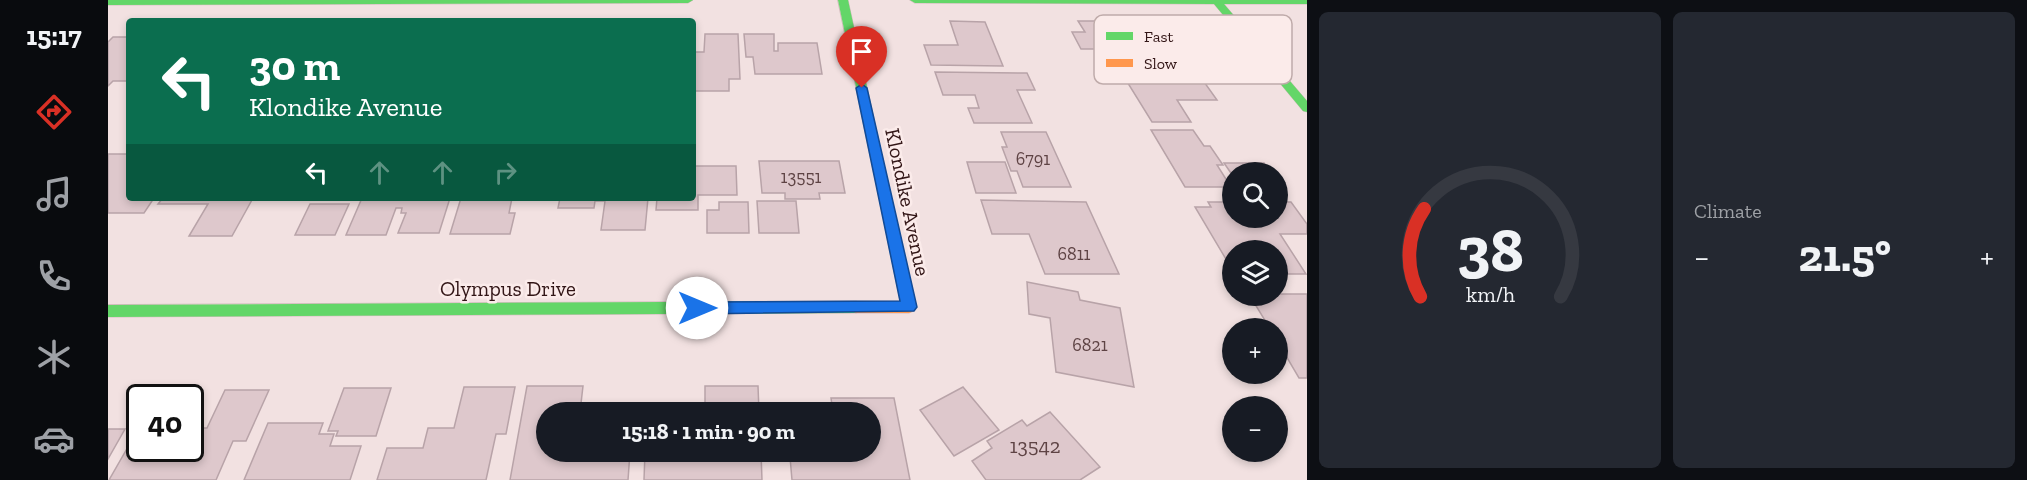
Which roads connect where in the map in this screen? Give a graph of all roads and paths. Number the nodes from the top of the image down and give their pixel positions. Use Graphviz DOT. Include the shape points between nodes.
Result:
graph roads {
  1 [pos="688,0"];
  2 [pos="843,0"];
  3 [pos="915,0"];
  4 [pos="1217,1"];
  5 [pos="1307,1"];
  6 [pos="108,2"];
  7 [pos="1229,15"];
  8 [pos="1287,84"];
  9 [pos="1307,108"];
  10 [pos="909,307"];
  11 [pos="108,311"];
  1 -- 6 [label="street"];
  2 -- 10 [label="street, Klondike Avenue"];
  3 -- 4 [label="street"];
  4 -- 5 [label="street"];
  4 -- 7 [label="street"];
  8 -- 9 [label="street"];
  10 -- 11 [label="street, Olympus Drive"];
}
